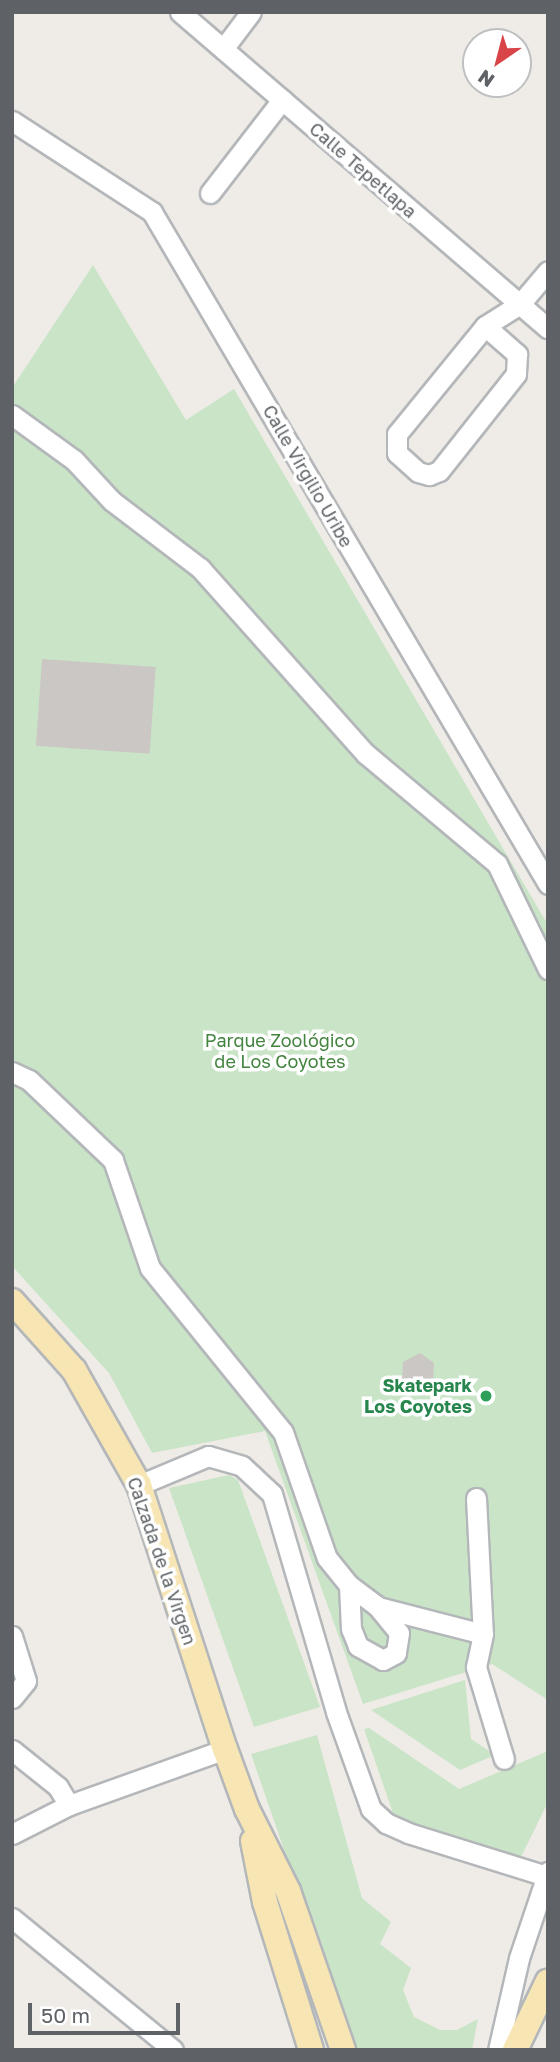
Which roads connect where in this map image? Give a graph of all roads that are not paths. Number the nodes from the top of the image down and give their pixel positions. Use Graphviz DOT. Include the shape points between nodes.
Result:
graph roads {
  1 [pos="180,12"];
  2 [pos="251,12"];
  3 [pos="223,48"];
  4 [pos="282,100"];
  5 [pos="12,121"];
  6 [pos="210,193"];
  7 [pos="548,271"];
  8 [pos="520,304"];
  9 [pos="485,326"];
  10 [pos="548,328"];
  11 [pos="12,415"];
  12 [pos="548,884"];
  13 [pos="548,969"];
  14 [pos="12,1072"];
  15 [pos="12,1301"];
  16 [pos="139,1485"];
  17 [pos="477,1498"];
  18 [pos="349,1584"];
  19 [pos="378,1607"];
  20 [pos="483,1634"];
  21 [pos="12,1636"];
  22 [pos="12,1698"];
  23 [pos="225,1749"];
  24 [pos="12,1750"];
  25 [pos="504,1759"];
  26 [pos="69,1805"];
  27 [pos="247,1809"];
  28 [pos="12,1834"];
  29 [pos="547,1874"];
  30 [pos="12,1918"];
  31 [pos="548,1981"];
  32 [pos="173,2050"];
  33 [pos="311,2050"];
  34 [pos="343,2050"];
  35 [pos="498,2050"];
  36 [pos="515,2050"];
  1 -- 3 [label="street, Calle Tepetlapa"];
  2 -- 3 [label="street"];
  3 -- 4 [label="street, Calle Tepetlapa"];
  4 -- 6 [label="street"];
  4 -- 8 [label="street, Calle Tepetlapa"];
  5 -- 12 [label="street, Calle Virgilio Uribe" via="152,212"];
  7 -- 8 [label="street"];
  8 -- 9 [label="street"];
  8 -- 10 [label="street, Calle Tepetlapa"];
  9 -- 9 [label="street" via="517,354 516,374 439,471 429,475 418,472 397,453 397,434"];
  11 -- 13 [label="street" via="74,460 112,501 200,569 366,754 497,864"];
  14 -- 18 [label="street" via="29,1080 113,1160 150,1268 282,1432 327,1558"];
  15 -- 16 [label="main road, Calzada de la Virgen" via="74,1370"];
  16 -- 23 [label="main road, Calzada de la Virgen"];
  16 -- 29 [label="street" via="208,1456 242,1466 272,1494 336,1712 371,1809 386,1824 408,1833"];
  17 -- 20 [label="street"];
  18 -- 19 [label="street"];
  18 -- 19 [label="street" via="351,1629 358,1646 383,1660 396,1653 399,1633"];
  19 -- 20 [label="street"];
  20 -- 25 [label="street" via="476,1667"];
  21 -- 22 [label="street" via="26,1681"];
  23 -- 26 [label="street"];
  23 -- 27 [label="main road, Calzada de la Virgen"];
  24 -- 26 [label="street" via="58,1787"];
  26 -- 28 [label="street"];
  27 -- 33 [label="main road, Calzada de la Virgen" via="265,1902"];
  27 -- 34 [label="main road, Calzada de la Virgen" via="288,1891"];
  29 -- 35 [label="street" via="519,1958"];
  30 -- 32 [label="street"];
  31 -- 36 [label="main road"];
}
